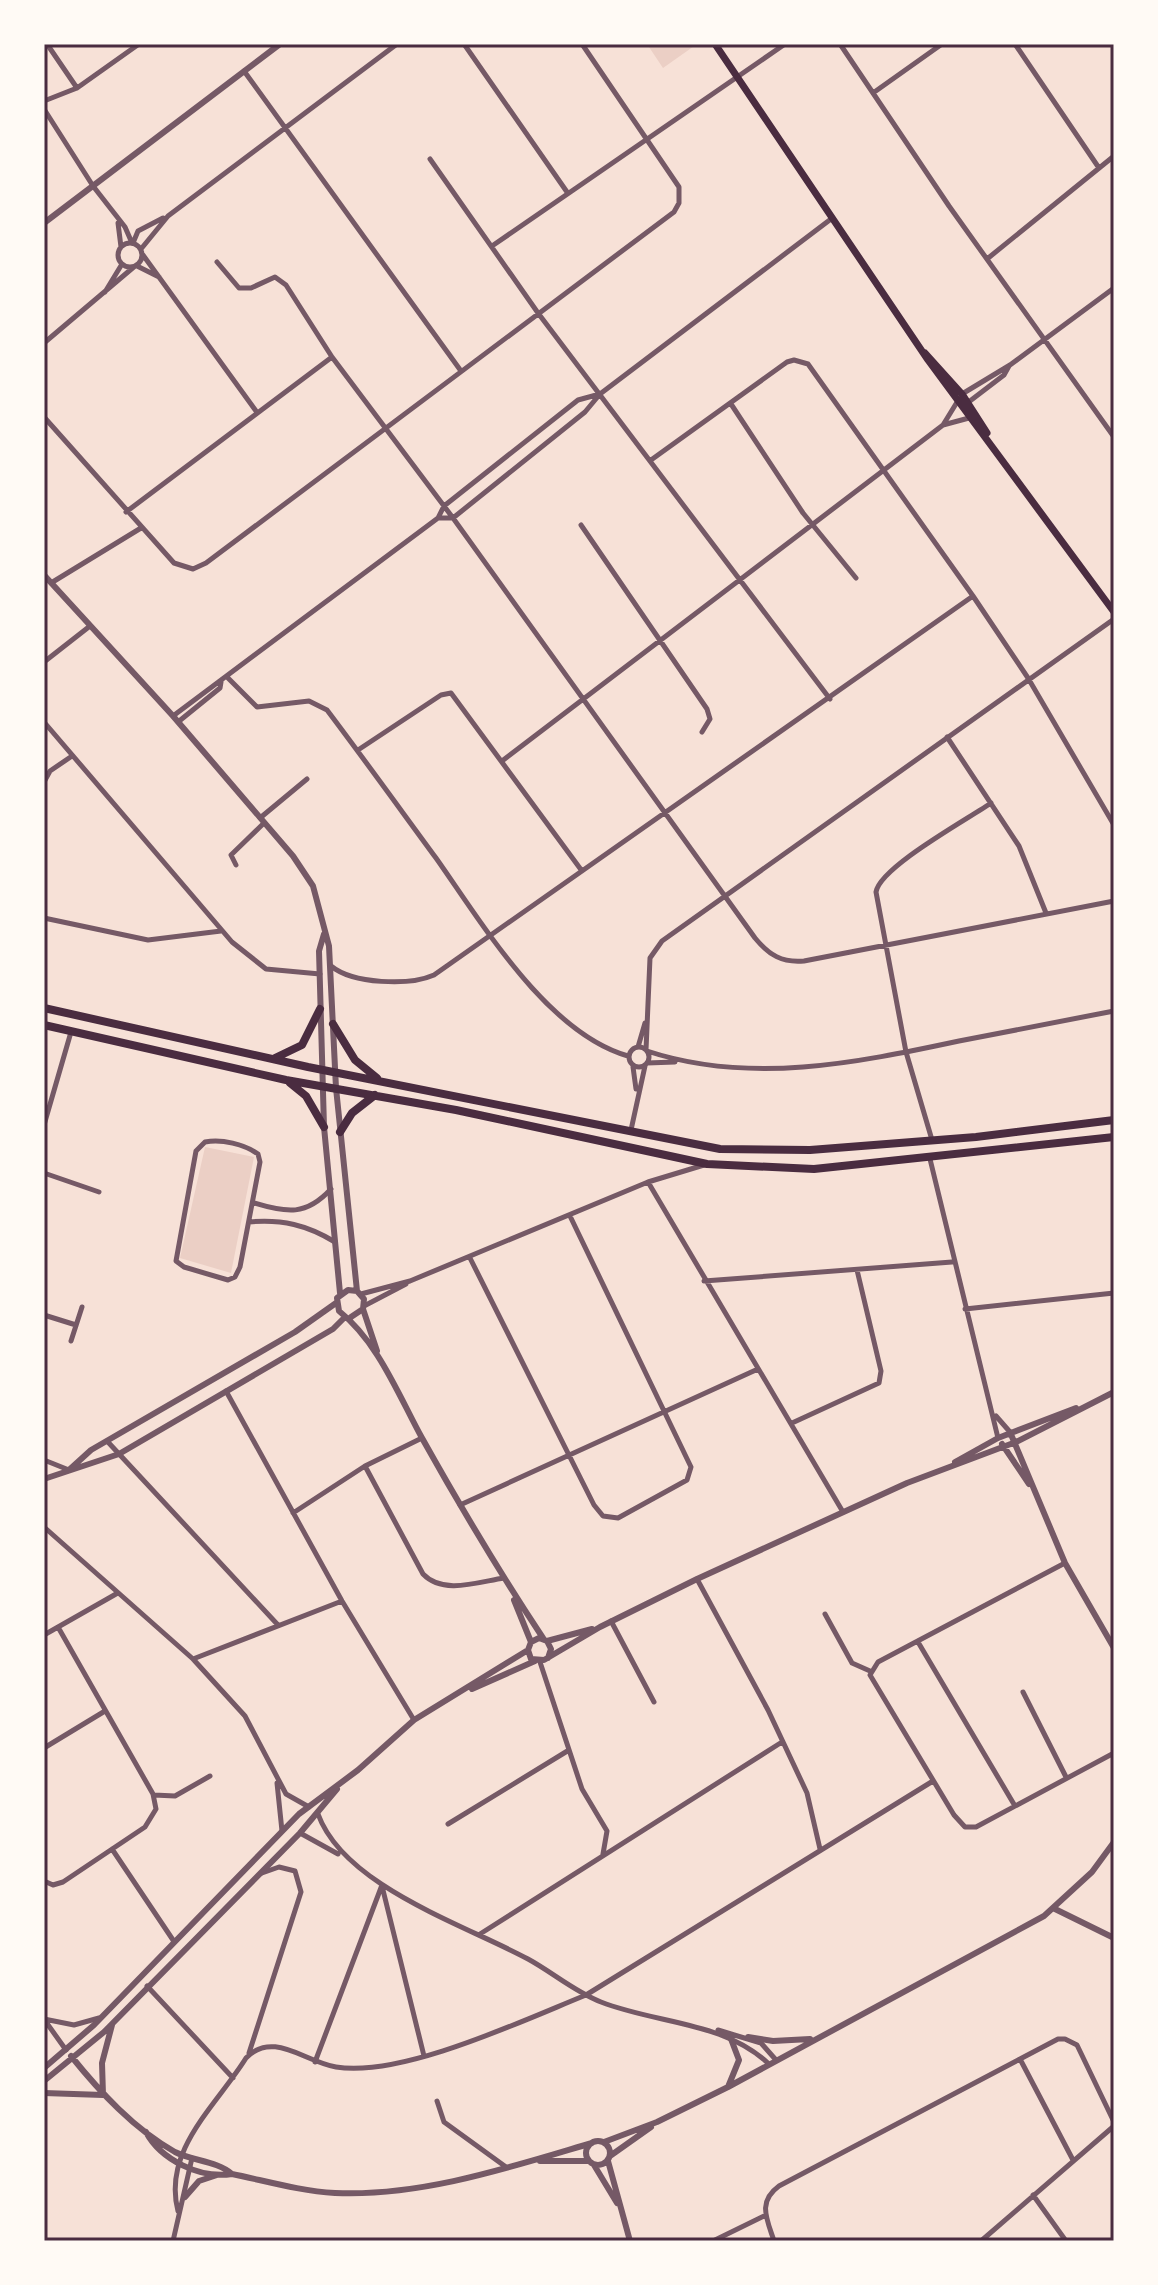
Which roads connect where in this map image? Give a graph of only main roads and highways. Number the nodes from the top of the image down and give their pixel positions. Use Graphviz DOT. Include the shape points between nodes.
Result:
graph roads {
  1 [pos="715,44"];
  2 [pos="965,405"];
  3 [pos="989,439"];
  4 [pos="1114,612"];
  5 [pos="44,1008"];
  6 [pos="320,1009"];
  7 [pos="333,1024"];
  8 [pos="44,1025"];
  9 [pos="275,1058"];
  10 [pos="377,1079"];
  11 [pos="286,1080"];
  12 [pos="376,1095"];
  13 [pos="1114,1120"];
  14 [pos="324,1127"];
  15 [pos="340,1132"];
  16 [pos="1114,1137"];
  1 -- 2 [label="main road" via="831,219"];
  2 -- 3 [label="main road"];
  2 -- 3 [label="main road" via="969,418"];
  3 -- 4 [label="main road"];
  5 -- 9 [label="main road"];
  6 -- 9 [label="main road" via="302,1045"];
  7 -- 10 [label="main road" via="350,1053"];
  8 -- 11 [label="main road"];
  9 -- 10 [label="main road"];
  10 -- 13 [label="main road" via="743,1150 932,1141"];
  11 -- 12 [label="main road"];
  11 -- 14 [label="main road" via="306,1096"];
  12 -- 15 [label="main road" via="356,1108"];
  12 -- 16 [label="main road" via="707,1164 814,1169"];
}
